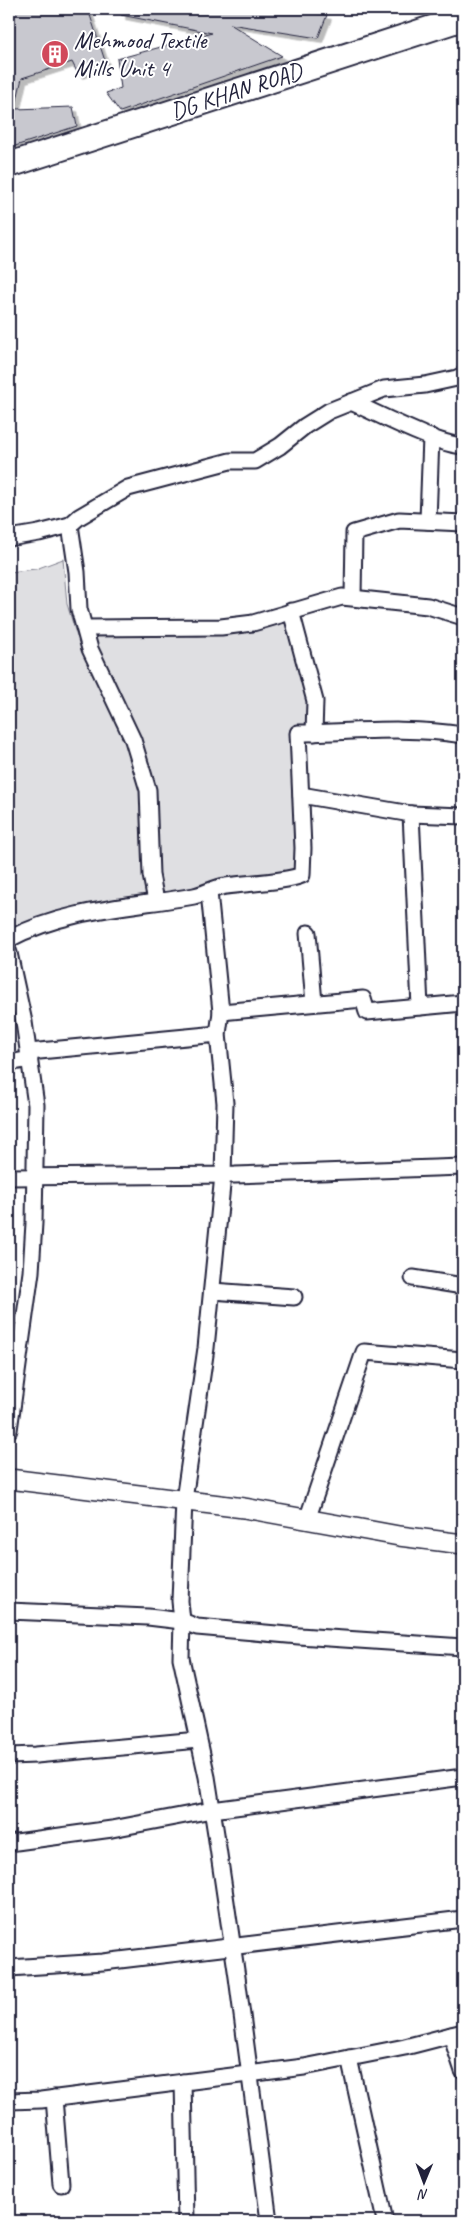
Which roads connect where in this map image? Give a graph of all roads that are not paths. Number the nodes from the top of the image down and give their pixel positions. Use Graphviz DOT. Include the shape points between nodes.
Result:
graph roads {
  1 [pos="444,9"];
  2 [pos="463,12"];
  3 [pos="463,18"];
  4 [pos="9,165"];
  5 [pos="463,375"];
  6 [pos="351,402"];
  7 [pos="431,436"];
  8 [pos="463,446"];
  9 [pos="428,521"];
  10 [pos="463,523"];
  11 [pos="70,525"];
  12 [pos="9,538"];
  13 [pos="353,597"];
  14 [pos="291,611"];
  15 [pos="463,617"];
  16 [pos="86,628"];
  17 [pos="314,733"];
  18 [pos="463,735"];
  19 [pos="301,795"];
  20 [pos="411,814"];
  21 [pos="463,816"];
  22 [pos="209,892"];
  23 [pos="156,901"];
  24 [pos="308,933"];
  25 [pos="9,939"];
  26 [pos="9,953"];
  27 [pos="463,1002"];
  28 [pos="314,1003"];
  29 [pos="420,1007"];
  30 [pos="221,1012"];
  31 [pos="218,1034"];
  32 [pos="29,1056"];
  33 [pos="9,1063"];
  34 [pos="463,1167"];
  35 [pos="222,1175"];
  36 [pos="9,1177"];
  37 [pos="34,1177"];
  38 [pos="414,1278"];
  39 [pos="463,1286"];
  40 [pos="212,1291"];
  41 [pos="294,1297"];
  42 [pos="463,1360"];
  43 [pos="12,1380"];
  44 [pos="9,1430"];
  45 [pos="9,1479"];
  46 [pos="184,1500"];
  47 [pos="307,1520"];
  48 [pos="463,1544"];
  49 [pos="9,1611"];
  50 [pos="182,1621"];
  51 [pos="463,1647"];
  52 [pos="198,1740"];
  53 [pos="9,1756"];
  54 [pos="463,1778"];
  55 [pos="212,1810"];
  56 [pos="9,1843"];
  57 [pos="463,1919"];
  58 [pos="233,1946"];
  59 [pos="9,1968"];
  60 [pos="457,2033"];
  61 [pos="349,2058"];
  62 [pos="463,2071"];
  63 [pos="250,2073"];
  64 [pos="182,2082"];
  65 [pos="54,2098"];
  66 [pos="9,2100"];
  67 [pos="61,2184"];
  68 [pos="186,2221"];
  69 [pos="269,2221"];
  70 [pos="385,2221"];
  1 -- 2 [label="main road"];
  3 -- 4 [label="main road, DG KHAN ROAD"];
  5 -- 6 [label="street" via="425,385 384,389"];
  6 -- 7 [label="street"];
  6 -- 11 [label="street" via="329,411 255,461 230,460 128,488"];
  7 -- 8 [label="street" via="454,446"];
  7 -- 9 [label="street"];
  9 -- 10 [label="street"];
  9 -- 13 [label="street" via="399,520 354,533"];
  11 -- 12 [label="street"];
  11 -- 16 [label="street" via="79,609"];
  13 -- 14 [label="street"];
  13 -- 15 [label="street" via="428,606"];
  14 -- 16 [label="street" via="253,623 221,627"];
  14 -- 17 [label="street" via="315,701"];
  16 -- 23 [label="street" via="90,649 133,740 148,790 151,875"];
  17 -- 18 [label="street" via="405,730"];
  17 -- 19 [label="street" via="298,733"];
  19 -- 20 [label="street"];
  19 -- 22 [label="street" via="302,875 222,886"];
  20 -- 21 [label="street"];
  20 -- 29 [label="street"];
  22 -- 23 [label="street"];
  22 -- 30 [label="street"];
  23 -- 25 [label="street" via="34,926"];
  24 -- 28 [label="street"];
  26 -- 32 [label="street"];
  27 -- 29 [label="street"];
  28 -- 29 [label="street" via="363,999 367,1012"];
  28 -- 30 [label="street"];
  30 -- 31 [label="street"];
  31 -- 32 [label="street"];
  31 -- 35 [label="street" via="225,1104"];
  32 -- 33 [label="street"];
  32 -- 37 [label="street" via="36,1105"];
  34 -- 35 [label="street"];
  35 -- 37 [label="street"];
  35 -- 40 [label="street"];
  36 -- 37 [label="street"];
  37 -- 43 [label="street" via="31,1272"];
  38 -- 39 [label="street"];
  40 -- 41 [label="street"];
  40 -- 46 [label="street"];
  42 -- 47 [label="street" via="364,1352"];
  43 -- 44 [label="street"];
  45 -- 46 [label="street"];
  46 -- 47 [label="street"];
  46 -- 50 [label="street"];
  47 -- 48 [label="street"];
  49 -- 50 [label="street"];
  50 -- 51 [label="street" via="197,1627 271,1634"];
  50 -- 52 [label="street" via="181,1658"];
  52 -- 53 [label="street"];
  52 -- 55 [label="street"];
  54 -- 55 [label="street"];
  55 -- 56 [label="street"];
  55 -- 58 [label="street"];
  57 -- 58 [label="street"];
  58 -- 59 [label="street" via="103,1962"];
  58 -- 63 [label="street"];
  60 -- 61 [label="street"];
  60 -- 62 [label="street"];
  61 -- 63 [label="street"];
  61 -- 70 [label="street"];
  63 -- 64 [label="street"];
  63 -- 69 [label="street"];
  64 -- 65 [label="street"];
  64 -- 68 [label="street"];
  65 -- 66 [label="street"];
  65 -- 67 [label="street"];
}
